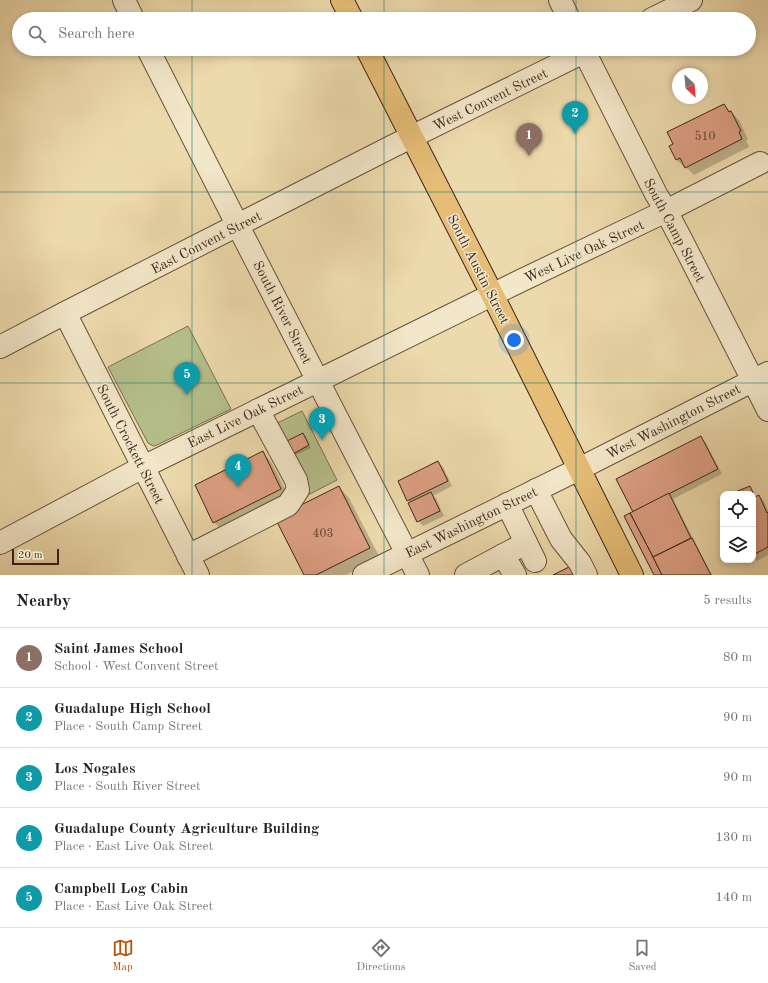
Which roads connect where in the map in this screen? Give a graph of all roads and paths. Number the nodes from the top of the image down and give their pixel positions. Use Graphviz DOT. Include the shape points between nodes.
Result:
graph roads {
  1 [pos="124,0"];
  2 [pos="342,0"];
  3 [pos="560,0"];
  4 [pos="691,0"];
  5 [pos="130,12"];
  6 [pos="348,12"];
  7 [pos="566,12"];
  8 [pos="666,12"];
  9 [pos="152,56"];
  10 [pos="371,56"];
  11 [pos="574,56"];
  12 [pos="589,56"];
  13 [pos="412,138"];
  14 [pos="760,163"];
  15 [pos="666,212"];
  16 [pos="238,226"];
  17 [pos="492,294"];
  18 [pos="65,313"];
  19 [pos="0,347"];
  20 [pos="760,376"];
  21 [pos="317,380"];
  22 [pos="258,410"];
  23 [pos="768,410"];
  24 [pos="143,467"];
  25 [pos="579,469"];
  26 [pos="536,490"];
  27 [pos="507,504"];
  28 [pos="0,542"];
  29 [pos="407,553"];
  30 [pos="504,555"];
  31 [pos="193,566"];
  32 [pos="629,574"];
  33 [pos="364,575"];
  34 [pos="418,575"];
  35 [pos="466,575"];
  36 [pos="515,575"];
  37 [pos="586,575"];
  1 -- 5 [label="street"];
  2 -- 6 [label="main road"];
  3 -- 7 [label="street"];
  4 -- 8 [label="street"];
  9 -- 16 [label="street, South River Street"];
  10 -- 13 [label="main road, South Austin Street"];
  11 -- 13 [label="street, West Convent Street"];
  12 -- 15 [label="street, South Camp Street"];
  13 -- 16 [label="street, East Convent Street"];
  13 -- 17 [label="main road, South Austin Street"];
  14 -- 15 [label="street, West Live Oak Street"];
  15 -- 17 [label="street, West Live Oak Street"];
  15 -- 20 [label="street, South Camp Street"];
  16 -- 18 [label="street, East Convent Street"];
  16 -- 21 [label="street, South River Street"];
  17 -- 21 [label="street, East Live Oak Street"];
  17 -- 25 [label="main road, South Austin Street"];
  18 -- 19 [label="street, East Convent Street"];
  18 -- 24 [label="street, South Crockett Street"];
  20 -- 23 [label="street, South Camp Street"];
  20 -- 25 [label="street, West Washington Street"];
  21 -- 22 [label="street, East Live Oak Street"];
  21 -- 29 [label="street, South River Street"];
  22 -- 24 [label="street, East Live Oak Street"];
  22 -- 31 [label="street" via="296,480 298,490 288,505"];
  24 -- 28 [label="street, East Live Oak Street"];
  24 -- 31 [label="street, South Crockett Street"];
  25 -- 26 [label="street, East Washington Street"];
  25 -- 32 [label="main road, South Austin Street"];
  26 -- 27 [label="street, East Washington Street"];
  26 -- 37 [label="street" via="561,539"];
  27 -- 29 [label="street, East Washington Street"];
  27 -- 30 [label="street" via="531,552"];
  29 -- 33 [label="street, East Washington Street"];
  29 -- 34 [label="street, South River Street"];
  30 -- 35 [label="street"];
  30 -- 36 [label="street"];
}
